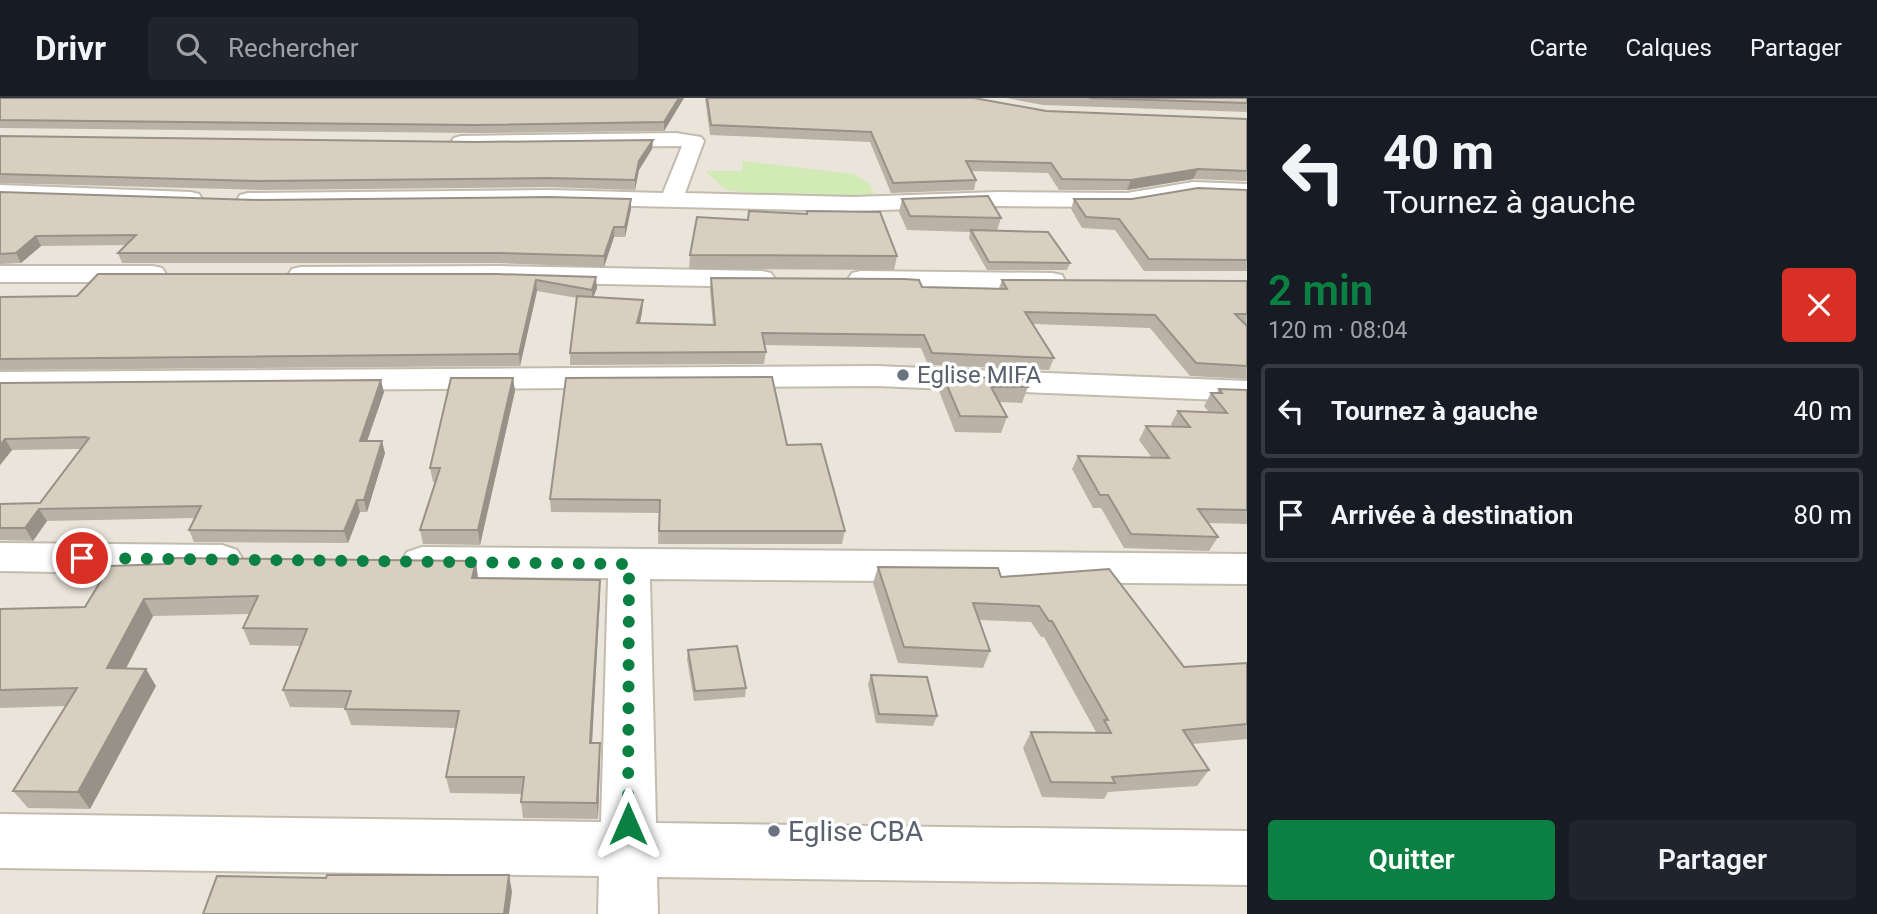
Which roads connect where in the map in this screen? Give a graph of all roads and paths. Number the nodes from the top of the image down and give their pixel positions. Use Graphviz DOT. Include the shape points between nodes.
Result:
graph roads {
  1 [pos="436,142"];
  2 [pos="1247,191"];
  3 [pos="0,192"];
  4 [pos="671,201"];
  5 [pos="0,274"];
  6 [pos="177,275"];
  7 [pos="273,275"];
  8 [pos="786,279"];
  9 [pos="842,279"];
  10 [pos="1079,281"];
  11 [pos="0,382"];
  12 [pos="1247,391"];
  13 [pos="0,557"];
  14 [pos="265,560"];
  15 [pos="391,561"];
  16 [pos="629,564"];
  17 [pos="1247,569"];
  18 [pos="0,841"];
  19 [pos="628,850"];
  20 [pos="1247,858"];
  21 [pos="628,914"];
  1 -- 4 [label="street" via="694,141"];
  2 -- 4 [label="street" via="1193,189 1127,200"];
  3 -- 4 [label="street" via="217,199"];
  5 -- 6 [label="street"];
  7 -- 8 [label="street"];
  9 -- 10 [label="street"];
  11 -- 12 [label="street" via="876,376"];
  13 -- 14 [label="street"];
  15 -- 16 [label="street"];
  16 -- 17 [label="street"];
  16 -- 19 [label="street"];
  18 -- 19 [label="street"];
  19 -- 20 [label="street"];
  19 -- 21 [label="street"];
}
